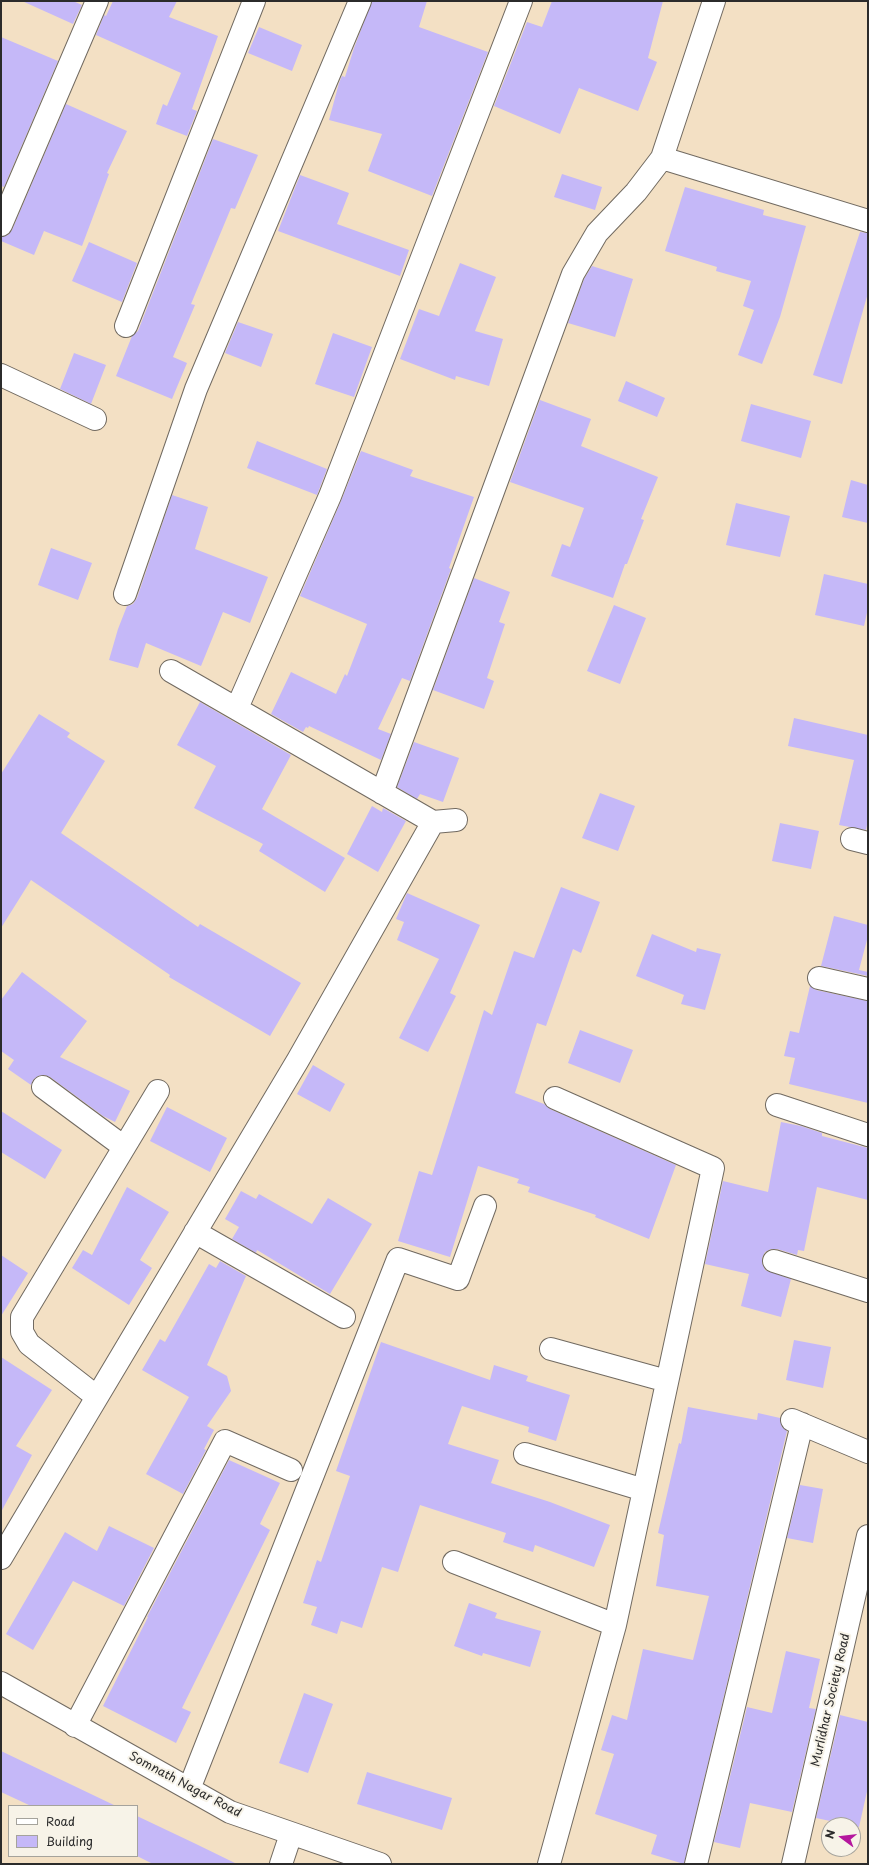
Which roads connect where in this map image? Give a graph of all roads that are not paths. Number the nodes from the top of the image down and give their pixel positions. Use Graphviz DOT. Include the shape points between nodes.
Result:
graph roads {
  1 [pos="98,1"];
  2 [pos="254,1"];
  3 [pos="360,1"];
  4 [pos="521,1"];
  5 [pos="714,1"];
  6 [pos="662,158"];
  7 [pos="868,221"];
  8 [pos="1,225"];
  9 [pos="126,326"];
  10 [pos="1,375"];
  11 [pos="95,419"];
  12 [pos="125,594"];
  13 [pos="171,671"];
  14 [pos="238,708"];
  15 [pos="382,793"];
  16 [pos="456,820"];
  17 [pos="433,822"];
  18 [pos="819,978"];
  19 [pos="868,989"];
  20 [pos="43,1087"];
  21 [pos="158,1091"];
  22 [pos="556,1098"];
  23 [pos="777,1105"];
  24 [pos="868,1135"];
  25 [pos="124,1147"];
  26 [pos="485,1206"];
  27 [pos="195,1232"];
  28 [pos="774,1261"];
  29 [pos="868,1291"];
  30 [pos="344,1317"];
  31 [pos="551,1349"];
  32 [pos="667,1381"];
  33 [pos="97,1397"];
  34 [pos="868,1452"];
  35 [pos="525,1454"];
  36 [pos="292,1470"];
  37 [pos="644,1490"];
  38 [pos="868,1536"];
  39 [pos="1,1558"];
  40 [pos="454,1562"];
  41 [pos="615,1625"];
  42 [pos="1,1683"];
  43 [pos="75,1726"];
  44 [pos="189,1789"];
  45 [pos="291,1834"];
  46 [pos="281,1864"];
  47 [pos="380,1864"];
  48 [pos="549,1864"];
  49 [pos="696,1864"];
  50 [pos="793,1864"];
  1 -- 8 [label="street"];
  2 -- 9 [label="street"];
  3 -- 12 [label="street" via="196,389"];
  4 -- 14 [label="street" via="330,496"];
  5 -- 6 [label="street"];
  6 -- 7 [label="street"];
  6 -- 15 [label="street" via="636,192 597,233 574,274"];
  10 -- 11 [label="street"];
  13 -- 14 [label="street"];
  14 -- 15 [label="street"];
  15 -- 17 [label="street"];
  16 -- 17 [label="street"];
  17 -- 27 [label="street" via="298,1060"];
  18 -- 19 [label="street"];
  20 -- 25 [label="street"];
  21 -- 25 [label="street"];
  22 -- 32 [label="street" via="713,1168"];
  23 -- 24 [label="street"];
  25 -- 33 [label="street" via="22,1317 22,1332 29,1344"];
  26 -- 44 [label="street" via="458,1279 398,1259"];
  27 -- 30 [label="street"];
  27 -- 33 [label="street"];
  28 -- 29 [label="street"];
  31 -- 32 [label="street"];
  32 -- 37 [label="street"];
  33 -- 39 [label="street"];
  34 -- 49 [label="street" via="797,1422"];
  35 -- 37 [label="street"];
  36 -- 43 [label="street" via="225,1441"];
  37 -- 41 [label="street"];
  38 -- 50 [label="street, Murlidhar Society Road"];
  40 -- 41 [label="street"];
  41 -- 48 [label="street"];
  42 -- 43 [label="street, Somnath Nagar Road"];
  43 -- 44 [label="street, Somnath Nagar Road"];
  44 -- 45 [label="street, Somnath Nagar Road" via="230,1812"];
  45 -- 46 [label="street"];
  45 -- 47 [label="street, Somnath Nagar Road"];
}
